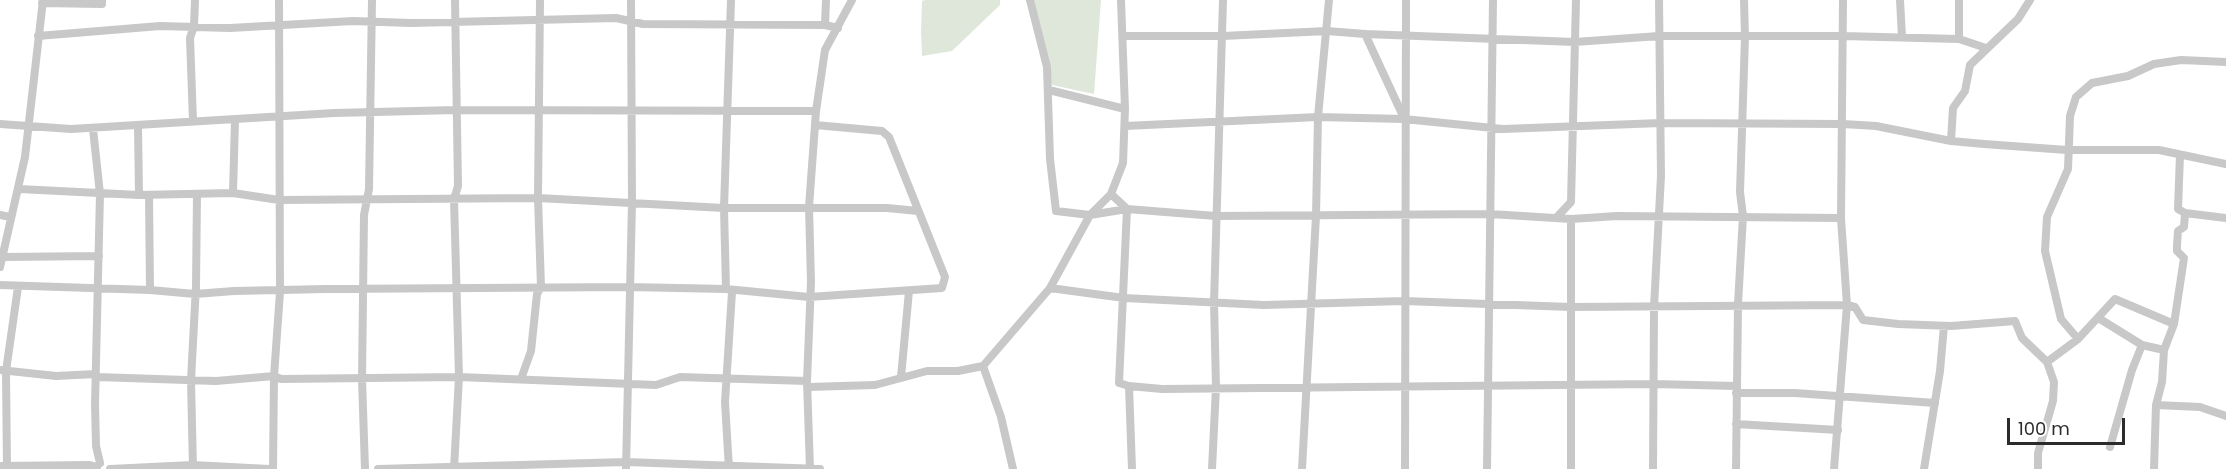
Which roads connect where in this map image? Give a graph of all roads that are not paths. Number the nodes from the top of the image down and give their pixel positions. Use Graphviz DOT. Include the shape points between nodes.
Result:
graph roads {
  1 [pos="102,0"];
  2 [pos="195,0"];
  3 [pos="279,0"];
  4 [pos="372,0"];
  5 [pos="455,0"];
  6 [pos="540,0"];
  7 [pos="631,0"];
  8 [pos="731,0"];
  9 [pos="826,0"];
  10 [pos="852,0"];
  11 [pos="1030,0"];
  12 [pos="1121,0"];
  13 [pos="1223,0"];
  14 [pos="1329,0"];
  15 [pos="1406,0"];
  16 [pos="1493,0"];
  17 [pos="1576,0"];
  18 [pos="1659,0"];
  19 [pos="1744,0"];
  20 [pos="1843,0"];
  21 [pos="1899,0"];
  22 [pos="1959,0"];
  23 [pos="2030,0"];
  24 [pos="42,1"];
  25 [pos="541,20"];
  26 [pos="631,20"];
  27 [pos="372,21"];
  28 [pos="456,22"];
  29 [pos="279,25"];
  30 [pos="729,25"];
  31 [pos="825,25"];
  32 [pos="194,26"];
  33 [pos="838,28"];
  34 [pos="1327,31"];
  35 [pos="1365,34"];
  36 [pos="1406,34"];
  37 [pos="38,36"];
  38 [pos="1124,36"];
  39 [pos="1223,36"];
  40 [pos="1659,36"];
  41 [pos="1843,36"];
  42 [pos="1492,37"];
  43 [pos="1745,37"];
  44 [pos="1902,37"];
  45 [pos="1959,39"];
  46 [pos="1575,42"];
  47 [pos="1986,48"];
  48 [pos="2226,62"];
  49 [pos="1049,90"];
  50 [pos="1125,109"];
  51 [pos="456,110"];
  52 [pos="632,110"];
  53 [pos="729,111"];
  54 [pos="816,111"];
  55 [pos="540,112"];
  56 [pos="369,114"];
  57 [pos="279,116"];
  58 [pos="1318,117"];
  59 [pos="1404,119"];
  60 [pos="235,120"];
  61 [pos="193,121"];
  62 [pos="1219,121"];
  63 [pos="1743,122"];
  64 [pos="1661,123"];
  65 [pos="0,124"];
  66 [pos="1573,124"];
  67 [pos="1843,124"];
  68 [pos="815,125"];
  69 [pos="138,126"];
  70 [pos="1125,126"];
  71 [pos="1491,127"];
  72 [pos="27,128"];
  73 [pos="93,129"];
  74 [pos="1951,141"];
  75 [pos="2067,150"];
  76 [pos="2180,155"];
  77 [pos="2226,164"];
  78 [pos="19,189"];
  79 [pos="233,193"];
  80 [pos="100,194"];
  81 [pos="197,194"];
  82 [pos="1112,194"];
  83 [pos="139,195"];
  84 [pos="149,195"];
  85 [pos="538,198"];
  86 [pos="279,200"];
  87 [pos="454,200"];
  88 [pos="366,201"];
  89 [pos="632,201"];
  90 [pos="809,207"];
  91 [pos="724,208"];
  92 [pos="1127,209"];
  93 [pos="918,211"];
  94 [pos="2185,213"];
  95 [pos="1090,214"];
  96 [pos="1490,214"];
  97 [pos="0,215"];
  98 [pos="1404,215"];
  99 [pos="1216,216"];
  100 [pos="1316,216"];
  101 [pos="1557,216"];
  102 [pos="1743,216"];
  103 [pos="10,217"];
  104 [pos="1658,218"];
  105 [pos="2226,218"];
  106 [pos="1571,219"];
  107 [pos="1841,219"];
  108 [pos="99,256"];
  109 [pos="3,257"];
  110 [pos="0,267"];
  111 [pos="0,285"];
  112 [pos="18,287"];
  113 [pos="542,287"];
  114 [pos="629,287"];
  115 [pos="457,288"];
  116 [pos="1050,288"];
  117 [pos="99,290"];
  118 [pos="150,290"];
  119 [pos="364,290"];
  120 [pos="729,290"];
  121 [pos="909,291"];
  122 [pos="280,292"];
  123 [pos="195,294"];
  124 [pos="810,297"];
  125 [pos="1124,298"];
  126 [pos="1404,301"];
  127 [pos="1214,303"];
  128 [pos="1490,303"];
  129 [pos="1738,304"];
  130 [pos="1310,305"];
  131 [pos="1847,305"];
  132 [pos="1571,307"];
  133 [pos="1654,307"];
  134 [pos="2100,319"];
  135 [pos="2174,324"];
  136 [pos="1944,326"];
  137 [pos="2078,339"];
  138 [pos="2142,345"];
  139 [pos="2164,350"];
  140 [pos="2047,362"];
  141 [pos="983,366"];
  142 [pos="3,370"];
  143 [pos="97,376"];
  144 [pos="274,376"];
  145 [pos="459,377"];
  146 [pos="726,377"];
  147 [pos="901,377"];
  148 [pos="362,379"];
  149 [pos="521,379"];
  150 [pos="191,380"];
  151 [pos="627,384"];
  152 [pos="808,384"];
  153 [pos="1654,384"];
  154 [pos="1129,386"];
  155 [pos="1306,386"];
  156 [pos="1407,386"];
  157 [pos="1489,386"];
  158 [pos="1571,386"];
  159 [pos="1216,387"];
  160 [pos="1736,390"];
  161 [pos="1841,396"];
  162 [pos="1935,402"];
  163 [pos="2156,405"];
  164 [pos="2226,417"];
  165 [pos="1736,424"];
  166 [pos="1838,430"];
  167 [pos="2110,447"];
  168 [pos="626,465"];
  169 [pos="5,467"];
  170 [pos="98,467"];
  171 [pos="193,467"];
  172 [pos="536,467"];
  173 [pos="729,467"];
  174 [pos="455,468"];
  175 [pos="110,469"];
  176 [pos="271,469"];
  177 [pos="365,469"];
  178 [pos="378,469"];
  179 [pos="810,469"];
  180 [pos="820,469"];
  181 [pos="1013,469"];
  182 [pos="1132,469"];
  183 [pos="1212,469"];
  184 [pos="1302,469"];
  185 [pos="1405,469"];
  186 [pos="1487,469"];
  187 [pos="1571,469"];
  188 [pos="1653,469"];
  189 [pos="1736,469"];
  190 [pos="1834,469"];
  191 [pos="1924,469"];
  192 [pos="2038,469"];
  193 [pos="2154,469"];
  1 -- 24 [label="street" via="102,4"];
  2 -- 32 [label="street"];
  3 -- 29 [label="street"];
  4 -- 27 [label="street"];
  5 -- 28 [label="street"];
  6 -- 25 [label="street"];
  7 -- 26 [label="street"];
  8 -- 30 [label="street"];
  9 -- 31 [label="street"];
  10 -- 33 [label="street"];
  11 -- 49 [label="street" via="1043,47"];
  12 -- 38 [label="street"];
  13 -- 39 [label="street"];
  14 -- 34 [label="street"];
  15 -- 36 [label="street"];
  16 -- 42 [label="street"];
  17 -- 46 [label="street"];
  18 -- 40 [label="street"];
  19 -- 43 [label="street"];
  20 -- 41 [label="street"];
  21 -- 44 [label="street"];
  22 -- 45 [label="street"];
  23 -- 47 [label="street" via="2006,32"];
  24 -- 37 [label="street"];
  25 -- 26 [label="street"];
  25 -- 28 [label="street"];
  25 -- 55 [label="street"];
  26 -- 30 [label="street" via="644,24"];
  26 -- 52 [label="street"];
  27 -- 28 [label="street"];
  27 -- 29 [label="street"];
  27 -- 56 [label="street"];
  28 -- 51 [label="street"];
  29 -- 32 [label="street"];
  29 -- 57 [label="street"];
  30 -- 31 [label="street"];
  30 -- 53 [label="street"];
  31 -- 33 [label="street"];
  32 -- 37 [label="street"];
  32 -- 61 [label="street" via="190,38"];
  33 -- 54 [label="street" via="821,63"];
  34 -- 35 [label="street"];
  34 -- 39 [label="street"];
  34 -- 58 [label="street"];
  35 -- 36 [label="street"];
  35 -- 59 [label="street"];
  36 -- 42 [label="street"];
  36 -- 59 [label="street"];
  37 -- 72 [label="street"];
  38 -- 39 [label="street"];
  38 -- 50 [label="street"];
  39 -- 62 [label="street"];
  40 -- 43 [label="street"];
  40 -- 46 [label="street"];
  40 -- 64 [label="street"];
  41 -- 43 [label="street"];
  41 -- 44 [label="street"];
  41 -- 67 [label="street"];
  42 -- 46 [label="street"];
  42 -- 71 [label="street"];
  43 -- 63 [label="street"];
  44 -- 45 [label="street"];
  45 -- 47 [label="street"];
  46 -- 66 [label="street"];
  47 -- 74 [label="street" via="1970,65 1965,91 1953,108"];
  48 -- 75 [label="street" via="2181,60 2154,64 2128,76 2092,83 2076,97"];
  49 -- 50 [label="street"];
  49 -- 95 [label="street" via="1056,212"];
  50 -- 70 [label="street"];
  51 -- 55 [label="street"];
  51 -- 56 [label="street"];
  51 -- 87 [label="street" via="458,186"];
  52 -- 53 [label="street"];
  52 -- 55 [label="street"];
  52 -- 89 [label="street"];
  53 -- 54 [label="street"];
  53 -- 91 [label="street"];
  54 -- 68 [label="street"];
  55 -- 85 [label="street"];
  56 -- 57 [label="street"];
  56 -- 88 [label="street"];
  57 -- 60 [label="street"];
  57 -- 86 [label="street"];
  58 -- 59 [label="street"];
  58 -- 62 [label="street"];
  58 -- 100 [label="street"];
  59 -- 71 [label="street"];
  59 -- 98 [label="street"];
  60 -- 61 [label="street"];
  60 -- 79 [label="street"];
  61 -- 69 [label="street"];
  62 -- 70 [label="street"];
  62 -- 99 [label="street"];
  63 -- 64 [label="street"];
  63 -- 67 [label="street"];
  63 -- 102 [label="street"];
  64 -- 66 [label="street"];
  64 -- 104 [label="street"];
  65 -- 72 [label="street"];
  66 -- 71 [label="street"];
  66 -- 101 [label="street" via="1570,202"];
  67 -- 74 [label="street" via="1876,126"];
  67 -- 107 [label="street"];
  68 -- 90 [label="street"];
  68 -- 93 [label="street" via="886,133"];
  69 -- 73 [label="street"];
  69 -- 83 [label="street"];
  70 -- 82 [label="street" via="1123,163"];
  71 -- 96 [label="street"];
  72 -- 73 [label="street"];
  72 -- 78 [label="street"];
  73 -- 80 [label="street"];
  74 -- 75 [label="street"];
  75 -- 76 [label="street" via="2134,148"];
  75 -- 137 [label="street" via="2068,169 2047,217 2045,251 2061,319"];
  76 -- 77 [label="street"];
  76 -- 94 [label="street" via="2178,209"];
  78 -- 80 [label="street"];
  78 -- 103 [label="street"];
  79 -- 81 [label="street"];
  79 -- 86 [label="street"];
  80 -- 83 [label="street"];
  80 -- 108 [label="street"];
  81 -- 84 [label="street"];
  81 -- 123 [label="street"];
  82 -- 92 [label="street"];
  82 -- 95 [label="street"];
  83 -- 84 [label="street"];
  84 -- 118 [label="street"];
  85 -- 87 [label="street"];
  85 -- 89 [label="street"];
  85 -- 113 [label="street"];
  86 -- 88 [label="street"];
  86 -- 122 [label="street"];
  87 -- 88 [label="street"];
  87 -- 115 [label="street"];
  88 -- 119 [label="street"];
  89 -- 91 [label="street"];
  89 -- 114 [label="street"];
  90 -- 91 [label="street"];
  90 -- 93 [label="street"];
  90 -- 124 [label="street"];
  91 -- 120 [label="street"];
  92 -- 95 [label="street"];
  92 -- 99 [label="street"];
  92 -- 125 [label="street"];
  93 -- 121 [label="street" via="945,282 942,288"];
  94 -- 105 [label="street"];
  94 -- 135 [label="street" via="2184,227 2178,231 2177,251 2184,258"];
  95 -- 116 [label="street"];
  96 -- 98 [label="street"];
  96 -- 101 [label="street"];
  96 -- 128 [label="street"];
  97 -- 103 [label="street"];
  98 -- 100 [label="street"];
  98 -- 126 [label="street"];
  99 -- 100 [label="street"];
  99 -- 127 [label="street"];
  100 -- 130 [label="street"];
  101 -- 106 [label="street"];
  102 -- 104 [label="street"];
  102 -- 107 [label="street"];
  102 -- 129 [label="street"];
  103 -- 109 [label="street"];
  104 -- 106 [label="street"];
  104 -- 133 [label="street"];
  106 -- 132 [label="street"];
  107 -- 131 [label="street"];
  108 -- 109 [label="street"];
  108 -- 117 [label="street"];
  109 -- 110 [label="street"];
  111 -- 112 [label="street"];
  112 -- 117 [label="street"];
  112 -- 142 [label="street"];
  113 -- 114 [label="street"];
  113 -- 115 [label="street"];
  113 -- 149 [label="street" via="537,294 531,351"];
  114 -- 120 [label="street"];
  114 -- 151 [label="street"];
  115 -- 119 [label="street"];
  115 -- 145 [label="street"];
  116 -- 125 [label="street"];
  116 -- 141 [label="street"];
  117 -- 118 [label="street"];
  117 -- 143 [label="street"];
  118 -- 123 [label="street"];
  119 -- 122 [label="street"];
  119 -- 148 [label="street"];
  120 -- 124 [label="street"];
  120 -- 146 [label="street"];
  121 -- 124 [label="street"];
  121 -- 147 [label="street"];
  122 -- 123 [label="street"];
  122 -- 144 [label="street"];
  123 -- 150 [label="street"];
  124 -- 152 [label="street"];
  125 -- 127 [label="street"];
  125 -- 154 [label="street" via="1119,383"];
  126 -- 128 [label="street"];
  126 -- 130 [label="street"];
  126 -- 156 [label="street"];
  127 -- 130 [label="street"];
  127 -- 159 [label="street"];
  128 -- 132 [label="street"];
  128 -- 157 [label="street"];
  129 -- 131 [label="street"];
  129 -- 133 [label="street"];
  129 -- 160 [label="street"];
  130 -- 155 [label="street"];
  131 -- 136 [label="street" via="1855,307 1865,320"];
  131 -- 161 [label="street"];
  132 -- 133 [label="street"];
  132 -- 158 [label="street"];
  133 -- 153 [label="street"];
  134 -- 135 [label="street" via="2115,299"];
  134 -- 137 [label="street"];
  134 -- 138 [label="street"];
  135 -- 139 [label="street"];
  136 -- 140 [label="street" via="2015,321 2022,338"];
  136 -- 162 [label="street"];
  137 -- 140 [label="street"];
  138 -- 139 [label="street"];
  138 -- 167 [label="street"];
  139 -- 163 [label="street"];
  140 -- 192 [label="street" via="2054,382 2053,401 2038,453"];
  141 -- 147 [label="street"];
  141 -- 181 [label="street" via="1001,417"];
  142 -- 143 [label="street"];
  142 -- 169 [label="street"];
  143 -- 150 [label="street"];
  143 -- 170 [label="street"];
  144 -- 148 [label="street"];
  144 -- 150 [label="street"];
  144 -- 176 [label="street"];
  145 -- 148 [label="street"];
  145 -- 149 [label="street"];
  145 -- 174 [label="street"];
  146 -- 151 [label="street" via="680,377 656,385"];
  146 -- 152 [label="street"];
  146 -- 173 [label="street"];
  147 -- 152 [label="street" via="875,385"];
  148 -- 177 [label="street"];
  149 -- 151 [label="street"];
  150 -- 171 [label="street"];
  151 -- 168 [label="street"];
  152 -- 179 [label="street"];
  153 -- 158 [label="street"];
  153 -- 160 [label="street"];
  153 -- 188 [label="street"];
  154 -- 159 [label="street"];
  154 -- 182 [label="street"];
  155 -- 156 [label="street"];
  155 -- 159 [label="street"];
  155 -- 184 [label="street"];
  156 -- 157 [label="street"];
  156 -- 185 [label="street"];
  157 -- 158 [label="street"];
  157 -- 186 [label="street"];
  158 -- 187 [label="street"];
  159 -- 183 [label="street"];
  160 -- 161 [label="street"];
  160 -- 165 [label="street"];
  161 -- 162 [label="street"];
  161 -- 166 [label="street"];
  162 -- 191 [label="street"];
  163 -- 164 [label="street" via="2200,407"];
  163 -- 193 [label="street"];
  165 -- 166 [label="street"];
  165 -- 189 [label="street"];
  166 -- 190 [label="street"];
  168 -- 172 [label="street"];
  168 -- 173 [label="street"];
  169 -- 170 [label="street"];
  170 -- 175 [label="street" via="106,463"];
  171 -- 175 [label="street"];
  171 -- 176 [label="street"];
  172 -- 174 [label="street"];
  173 -- 179 [label="street"];
  174 -- 178 [label="street"];
  179 -- 180 [label="street"];
}
